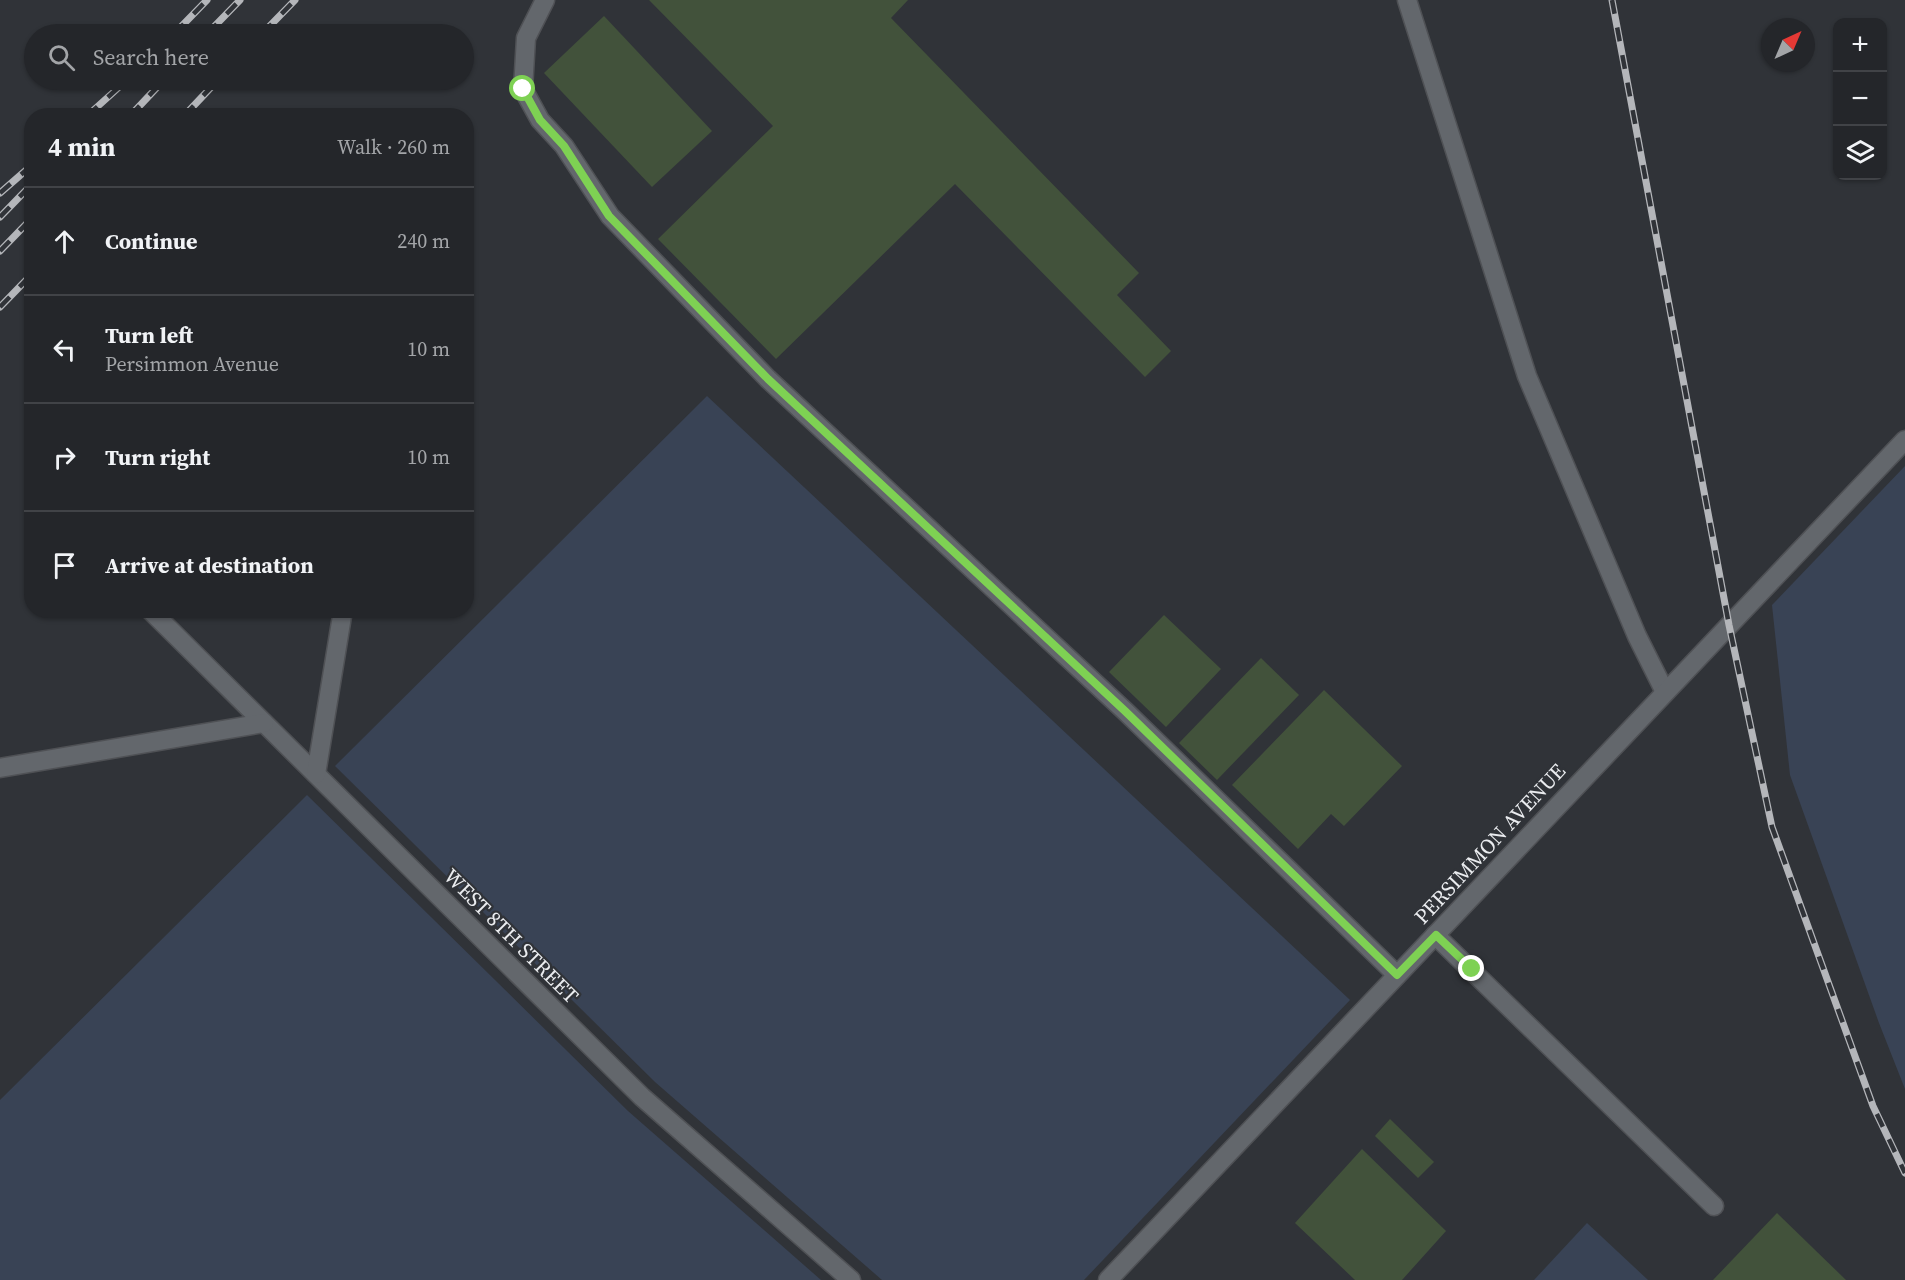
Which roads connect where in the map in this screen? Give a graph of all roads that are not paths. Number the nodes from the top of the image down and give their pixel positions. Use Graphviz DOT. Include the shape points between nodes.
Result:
graph roads {
  1 [pos="545,0"];
  2 [pos="1407,0"];
  3 [pos="1902,450"];
  4 [pos="158,618"];
  5 [pos="342,618"];
  6 [pos="1665,692"];
  7 [pos="264,723"];
  8 [pos="0,768"];
  9 [pos="316,774"];
  10 [pos="1436,935"];
  11 [pos="1397,975"];
  12 [pos="1714,1206"];
  13 [pos="851,1280"];
  14 [pos="1108,1280"];
  1 -- 11 [label="street" via="526,39 523,89 540,120 564,146 609,216 768,379 1125,711"];
  2 -- 6 [label="street" via="1527,376 1637,636"];
  3 -- 6 [label="street, PERSIMMON AVENUE"];
  4 -- 7 [label="street, WEST 8TH STREET"];
  5 -- 9 [label="street"];
  6 -- 10 [label="street, PERSIMMON AVENUE"];
  7 -- 8 [label="street"];
  7 -- 9 [label="street, WEST 8TH STREET"];
  9 -- 13 [label="street, WEST 8TH STREET" via="642,1097"];
  10 -- 11 [label="street, PERSIMMON AVENUE"];
  10 -- 12 [label="street"];
  11 -- 14 [label="street, PERSIMMON AVENUE"];
}
